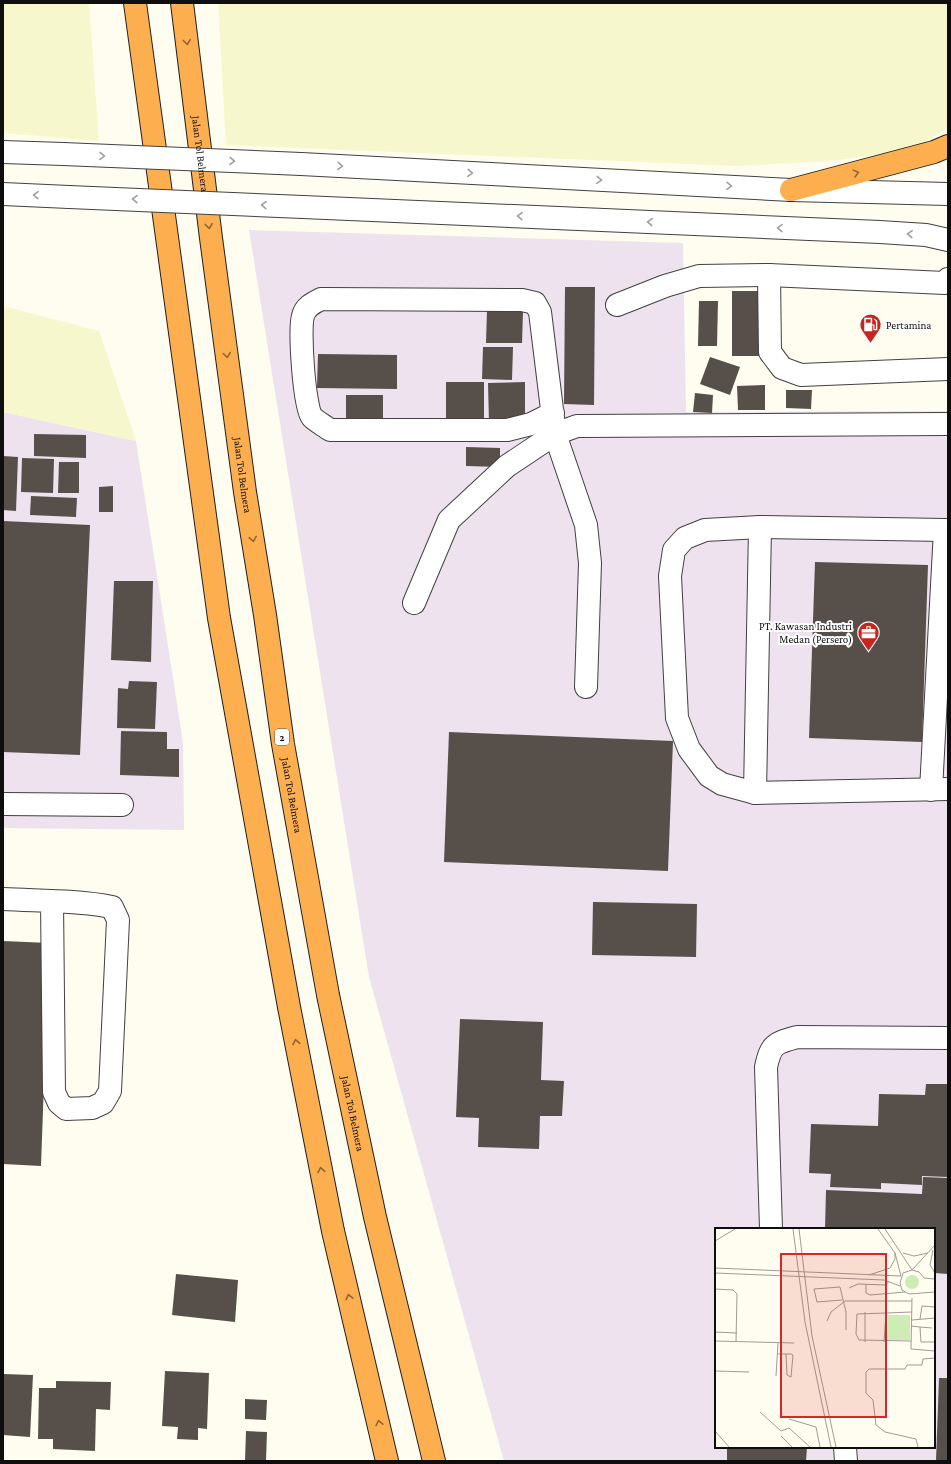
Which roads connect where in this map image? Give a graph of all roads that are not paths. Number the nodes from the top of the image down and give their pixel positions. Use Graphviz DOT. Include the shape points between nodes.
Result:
graph roads {
  1 [pos="135,3"];
  2 [pos="182,3"];
  3 [pos="948,146"];
  4 [pos="3,152"];
  5 [pos="791,190"];
  6 [pos="3,194"];
  7 [pos="948,194"];
  8 [pos="948,240"];
  9 [pos="769,275"];
  10 [pos="948,279"];
  11 [pos="617,305"];
  12 [pos="948,370"];
  13 [pos="554,424"];
  14 [pos="948,424"];
  15 [pos="760,527"];
  16 [pos="946,530"];
  17 [pos="414,603"];
  18 [pos="586,687"];
  19 [pos="940,790"];
  20 [pos="755,793"];
  21 [pos="3,804"];
  22 [pos="122,804"];
  23 [pos="3,899"];
  24 [pos="52,901"];
  25 [pos="948,1038"];
  26 [pos="771,1228"];
  27 [pos="845,1448"];
  28 [pos="388,1461"];
  29 [pos="434,1461"];
  30 [pos="846,1461"];
  28 -- 1 [label="highway, one-way" via="330,1216 289,1007 219,618"];
  2 -- 29 [label="highway, Jalan Tol Belmera / 2, one-way" via="244,484 283,744 335,1026 376,1217"];
  5 -- 3 [label="highway, one-way"];
  4 -- 5 [label="street, one-way, bridge" via="301,164"];
  5 -- 7 [label="street"];
  8 -- 6 [label="street, one-way, bridge" via="926,235 880,232"];
  9 -- 10 [label="street" via="945,283"];
  9 -- 11 [label="street" via="699,276"];
  9 -- 12 [label="street" via="770,352 782,368 801,374"];
  13 -- 13 [label="street" via="532,424 507,430 330,430 312,416 306,399 301,329 303,315 309,305 320,299 522,300 535,303 540,312"];
  13 -- 14 [label="street"];
  13 -- 17 [label="street" via="449,520"];
  13 -- 18 [label="street" via="586,526 590,563"];
  15 -- 16 [label="street"];
  15 -- 20 [label="street"];
  15 -- 20 [label="street" via="705,530 685,538 674,550 670,576 679,724 689,749 709,776 722,784"];
  16 -- 19 [label="street"];
  19 -- 20 [label="street"];
  21 -- 22 [label="street"];
  23 -- 24 [label="street"];
  24 -- 24 [label="street" via="95,903 112,907 118,920 110,1091 103,1103 92,1108 66,1109 59,1103 54,1092"];
  25 -- 26 [label="street" via="797,1037 781,1041 770,1050 766,1067"];
  27 -- 30 [label="street"];
}
